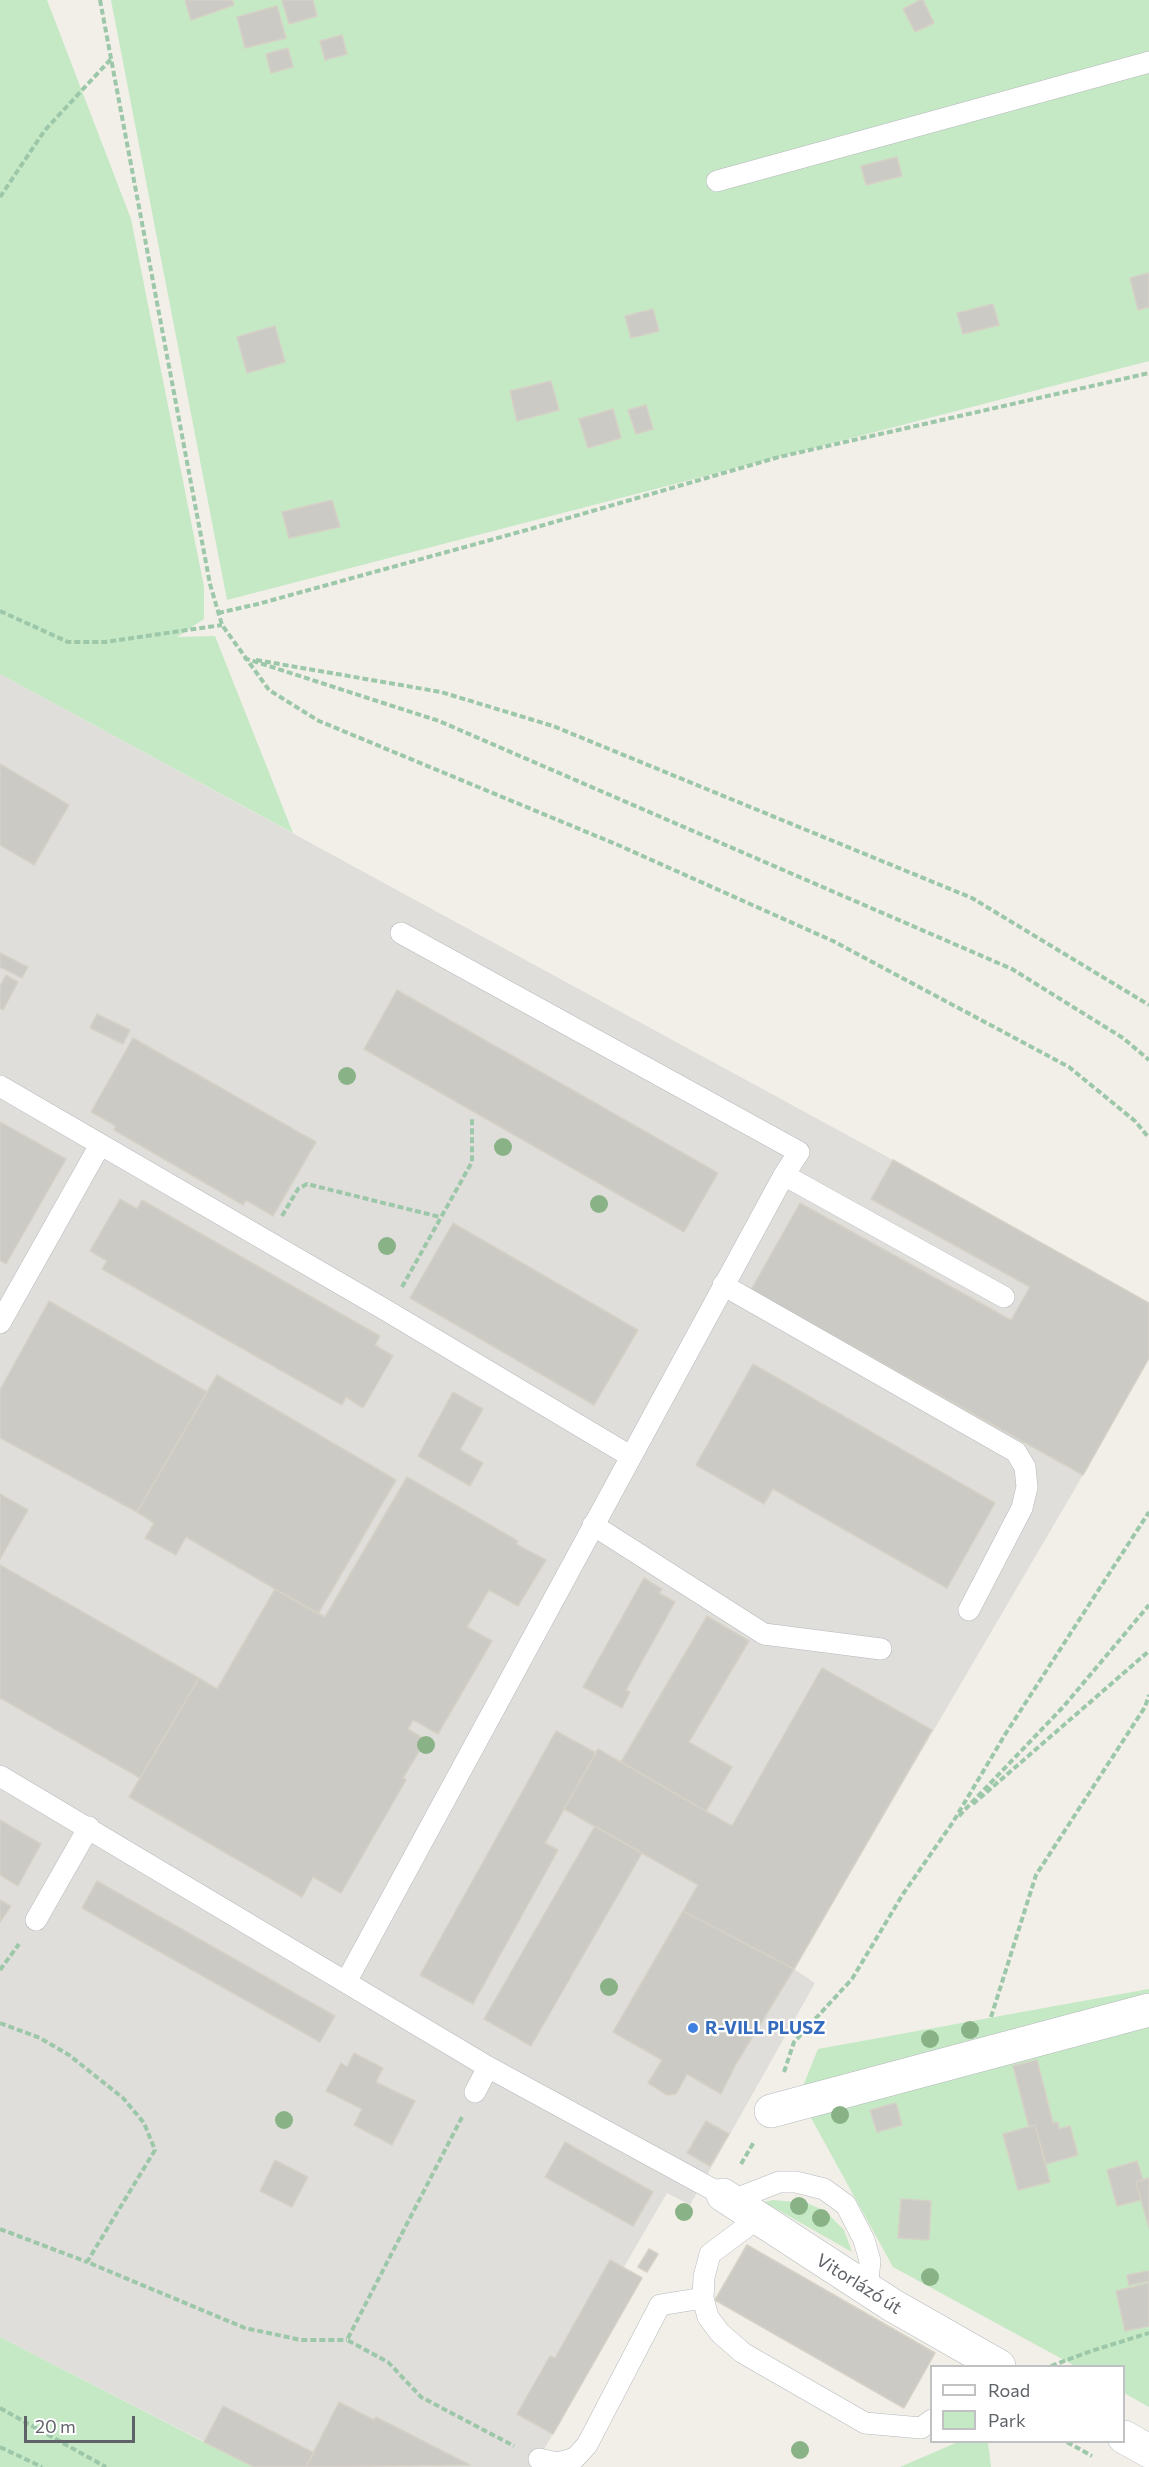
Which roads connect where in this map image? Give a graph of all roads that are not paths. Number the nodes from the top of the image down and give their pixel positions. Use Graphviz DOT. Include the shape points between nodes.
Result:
graph roads {
  1 [pos="1149,62"];
  2 [pos="717,181"];
  3 [pos="401,933"];
  4 [pos="0,1086"];
  5 [pos="100,1145"];
  6 [pos="784,1175"];
  7 [pos="723,1285"];
  8 [pos="1004,1298"];
  9 [pos="0,1323"];
  10 [pos="630,1456"];
  11 [pos="593,1525"];
  12 [pos="969,1610"];
  13 [pos="881,1649"];
  14 [pos="0,1776"];
  15 [pos="89,1827"];
  16 [pos="36,1920"];
  17 [pos="346,1982"];
  18 [pos="1149,2010"];
  19 [pos="488,2067"];
  20 [pos="475,2092"];
  21 [pos="771,2111"];
  22 [pos="738,2205"];
  23 [pos="867,2289"];
  24 [pos="703,2298"];
  25 [pos="996,2365"];
  26 [pos="930,2421"];
  27 [pos="1125,2438"];
  28 [pos="1149,2451"];
  29 [pos="539,2459"];
  1 -- 2 [label="lane"];
  3 -- 6 [label="lane" via="799,1152"];
  4 -- 5 [label="lane"];
  5 -- 9 [label="lane"];
  5 -- 10 [label="lane"];
  6 -- 7 [label="lane"];
  6 -- 8 [label="lane"];
  7 -- 10 [label="lane"];
  7 -- 12 [label="lane" via="1016,1452 1025,1467 1027,1487 1022,1508"];
  10 -- 11 [label="lane"];
  11 -- 13 [label="lane" via="764,1634"];
  11 -- 17 [label="lane"];
  14 -- 15 [label="lane"];
  15 -- 16 [label="lane"];
  15 -- 17 [label="lane"];
  17 -- 19 [label="lane"];
  18 -- 21 [label="street"];
  19 -- 20 [label="lane"];
  19 -- 22 [label="lane"];
  22 -- 23 [label="street, Vitorlázó út"];
  22 -- 23 [label="lane" via="779,2182 824,2189 846,2205 864,2240 870,2261"];
  22 -- 24 [label="lane" via="710,2254"];
  23 -- 25 [label="street, Vitorlázó út"];
  24 -- 26 [label="lane" via="708,2317 743,2353 865,2423 921,2428"];
  24 -- 29 [label="lane" via="660,2305 587,2445 575,2458 558,2463"];
  27 -- 28 [label="street"];
}
